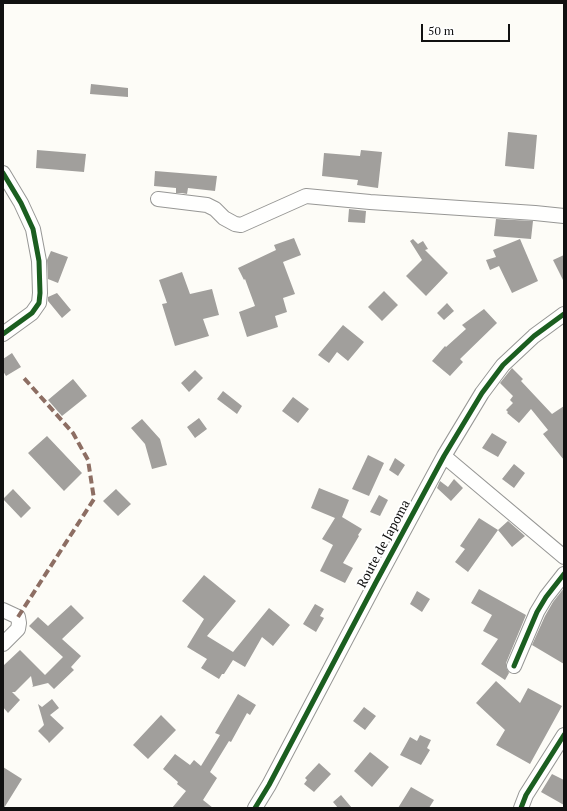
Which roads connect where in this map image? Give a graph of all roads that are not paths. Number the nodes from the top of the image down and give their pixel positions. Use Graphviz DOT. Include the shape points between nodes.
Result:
graph roads {
  1 [pos="4,175"];
  2 [pos="158,199"];
  3 [pos="564,216"];
  4 [pos="564,314"];
  5 [pos="3,334"];
  6 [pos="444,456"];
  7 [pos="564,557"];
  8 [pos="564,574"];
  9 [pos="3,610"];
  10 [pos="3,644"];
  11 [pos="514,666"];
  12 [pos="562,742"];
  13 [pos="255,808"];
  14 [pos="521,808"];
  1 -- 5 [label="street" via="33,229 39,261 40,293 39,303 32,313"];
  2 -- 3 [label="street" via="207,205 224,218 241,225 306,196"];
  4 -- 6 [label="street, Route de Japoma" via="534,336 503,365 482,393"];
  6 -- 7 [label="street"];
  6 -- 13 [label="street, Route de Japoma"];
  8 -- 11 [label="street" via="537,612"];
  9 -- 10 [label="street" via="18,618 19,623 18,628"];
  12 -- 14 [label="street" via="526,795"];
}
